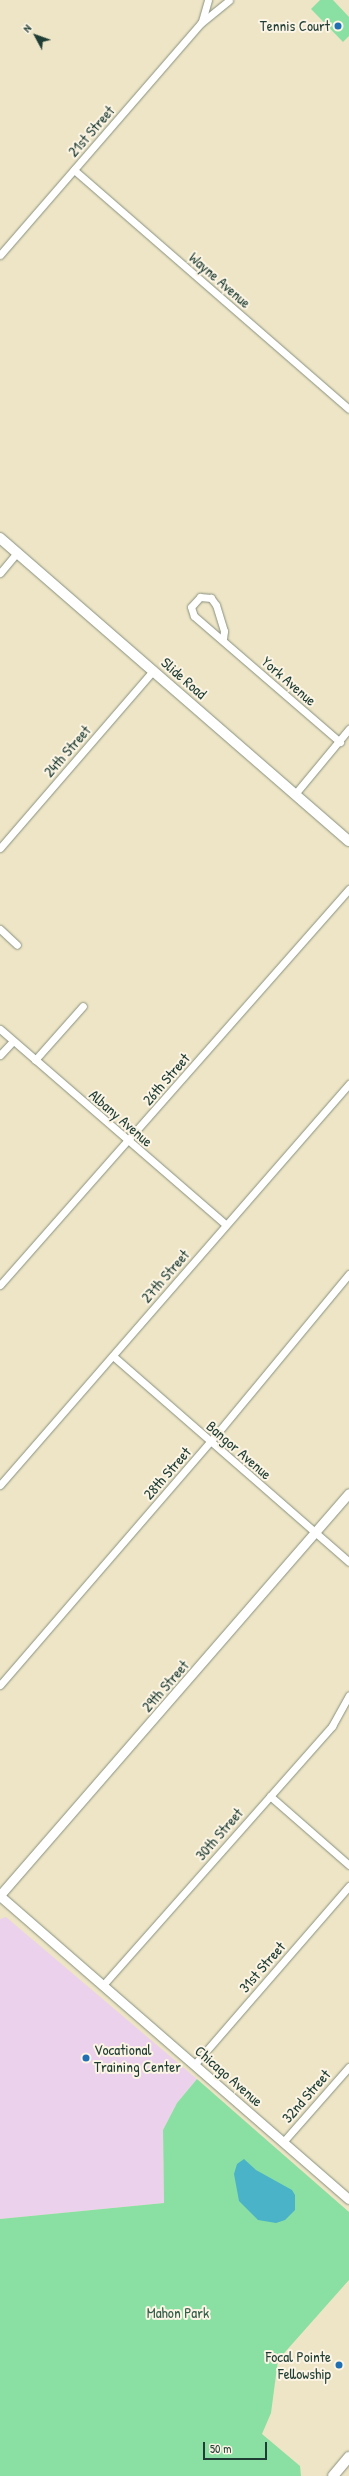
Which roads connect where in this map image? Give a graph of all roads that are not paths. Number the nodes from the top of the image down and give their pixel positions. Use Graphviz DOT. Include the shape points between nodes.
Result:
graph roads {
  1 [pos="208,0"];
  2 [pos="229,0"];
  3 [pos="201,23"];
  4 [pos="74,170"];
  5 [pos="0,255"];
  6 [pos="349,409"];
  7 [pos="0,538"];
  8 [pos="17,553"];
  9 [pos="0,572"];
  10 [pos="223,639"];
  11 [pos="153,671"];
  12 [pos="349,729"];
  13 [pos="340,742"];
  14 [pos="295,794"];
  15 [pos="349,841"];
  16 [pos="0,848"];
  17 [pos="349,889"];
  18 [pos="0,929"];
  19 [pos="18,945"];
  20 [pos="83,1006"];
  21 [pos="0,1030"];
  22 [pos="13,1040"];
  23 [pos="0,1055"];
  24 [pos="35,1060"];
  25 [pos="349,1084"];
  26 [pos="128,1142"];
  27 [pos="226,1225"];
  28 [pos="349,1274"];
  29 [pos="0,1285"];
  30 [pos="113,1356"];
  31 [pos="210,1442"];
  32 [pos="0,1485"];
  33 [pos="349,1493"];
  34 [pos="315,1533"];
  35 [pos="349,1562"];
  36 [pos="0,1685"];
  37 [pos="349,1695"];
  38 [pos="270,1796"];
  39 [pos="349,1865"];
  40 [pos="349,1886"];
  41 [pos="0,1895"];
  42 [pos="103,1985"];
  43 [pos="194,2065"];
  44 [pos="349,2067"];
  45 [pos="283,2142"];
  46 [pos="349,2199"];
  47 [pos="349,2457"];
  48 [pos="333,2476"];
  1 -- 3 [label="street, 21st Street"];
  2 -- 3 [label="street, 21st Street"];
  3 -- 4 [label="street, 21st Street"];
  4 -- 5 [label="street, 21st Street"];
  4 -- 6 [label="street, Wayne Avenue"];
  7 -- 8 [label="main road, Slide Road"];
  8 -- 9 [label="street"];
  8 -- 11 [label="main road, Slide Road"];
  10 -- 10 [label="street, York Avenue" via="224,631 216,606 211,598 200,597 192,607 194,616"];
  10 -- 13 [label="street, York Avenue"];
  11 -- 14 [label="main road, Slide Road"];
  11 -- 16 [label="street, 24th Street"];
  12 -- 13 [label="street"];
  13 -- 14 [label="street"];
  14 -- 15 [label="main road, Slide Road"];
  17 -- 26 [label="street, 26th Street"];
  18 -- 19 [label="street"];
  20 -- 24 [label="street"];
  21 -- 22 [label="street, Albany Avenue"];
  22 -- 23 [label="street"];
  22 -- 24 [label="street, Albany Avenue"];
  24 -- 26 [label="street, Albany Avenue"];
  25 -- 27 [label="street, 27th Street"];
  26 -- 27 [label="street, Albany Avenue"];
  26 -- 29 [label="street, 26th Street"];
  27 -- 30 [label="street, 27th Street"];
  28 -- 31 [label="street, 28th Street"];
  30 -- 31 [label="street, Bangor Avenue"];
  30 -- 32 [label="street, 27th Street"];
  31 -- 34 [label="street, Bangor Avenue"];
  31 -- 36 [label="street, 28th Street"];
  33 -- 34 [label="street, 29th Street"];
  34 -- 35 [label="street, Bangor Avenue"];
  34 -- 41 [label="street, 29th Street"];
  37 -- 38 [label="street, 30th Street" via="332,1726"];
  38 -- 39 [label="street"];
  38 -- 42 [label="street, 30th Street"];
  40 -- 43 [label="street, 31st Street"];
  41 -- 42 [label="street, Chicago Avenue"];
  42 -- 43 [label="street, Chicago Avenue"];
  43 -- 45 [label="street, Chicago Avenue"];
  44 -- 45 [label="street, 32nd Street"];
  45 -- 46 [label="street, Chicago Avenue"];
  47 -- 48 [label="main road"];
}
